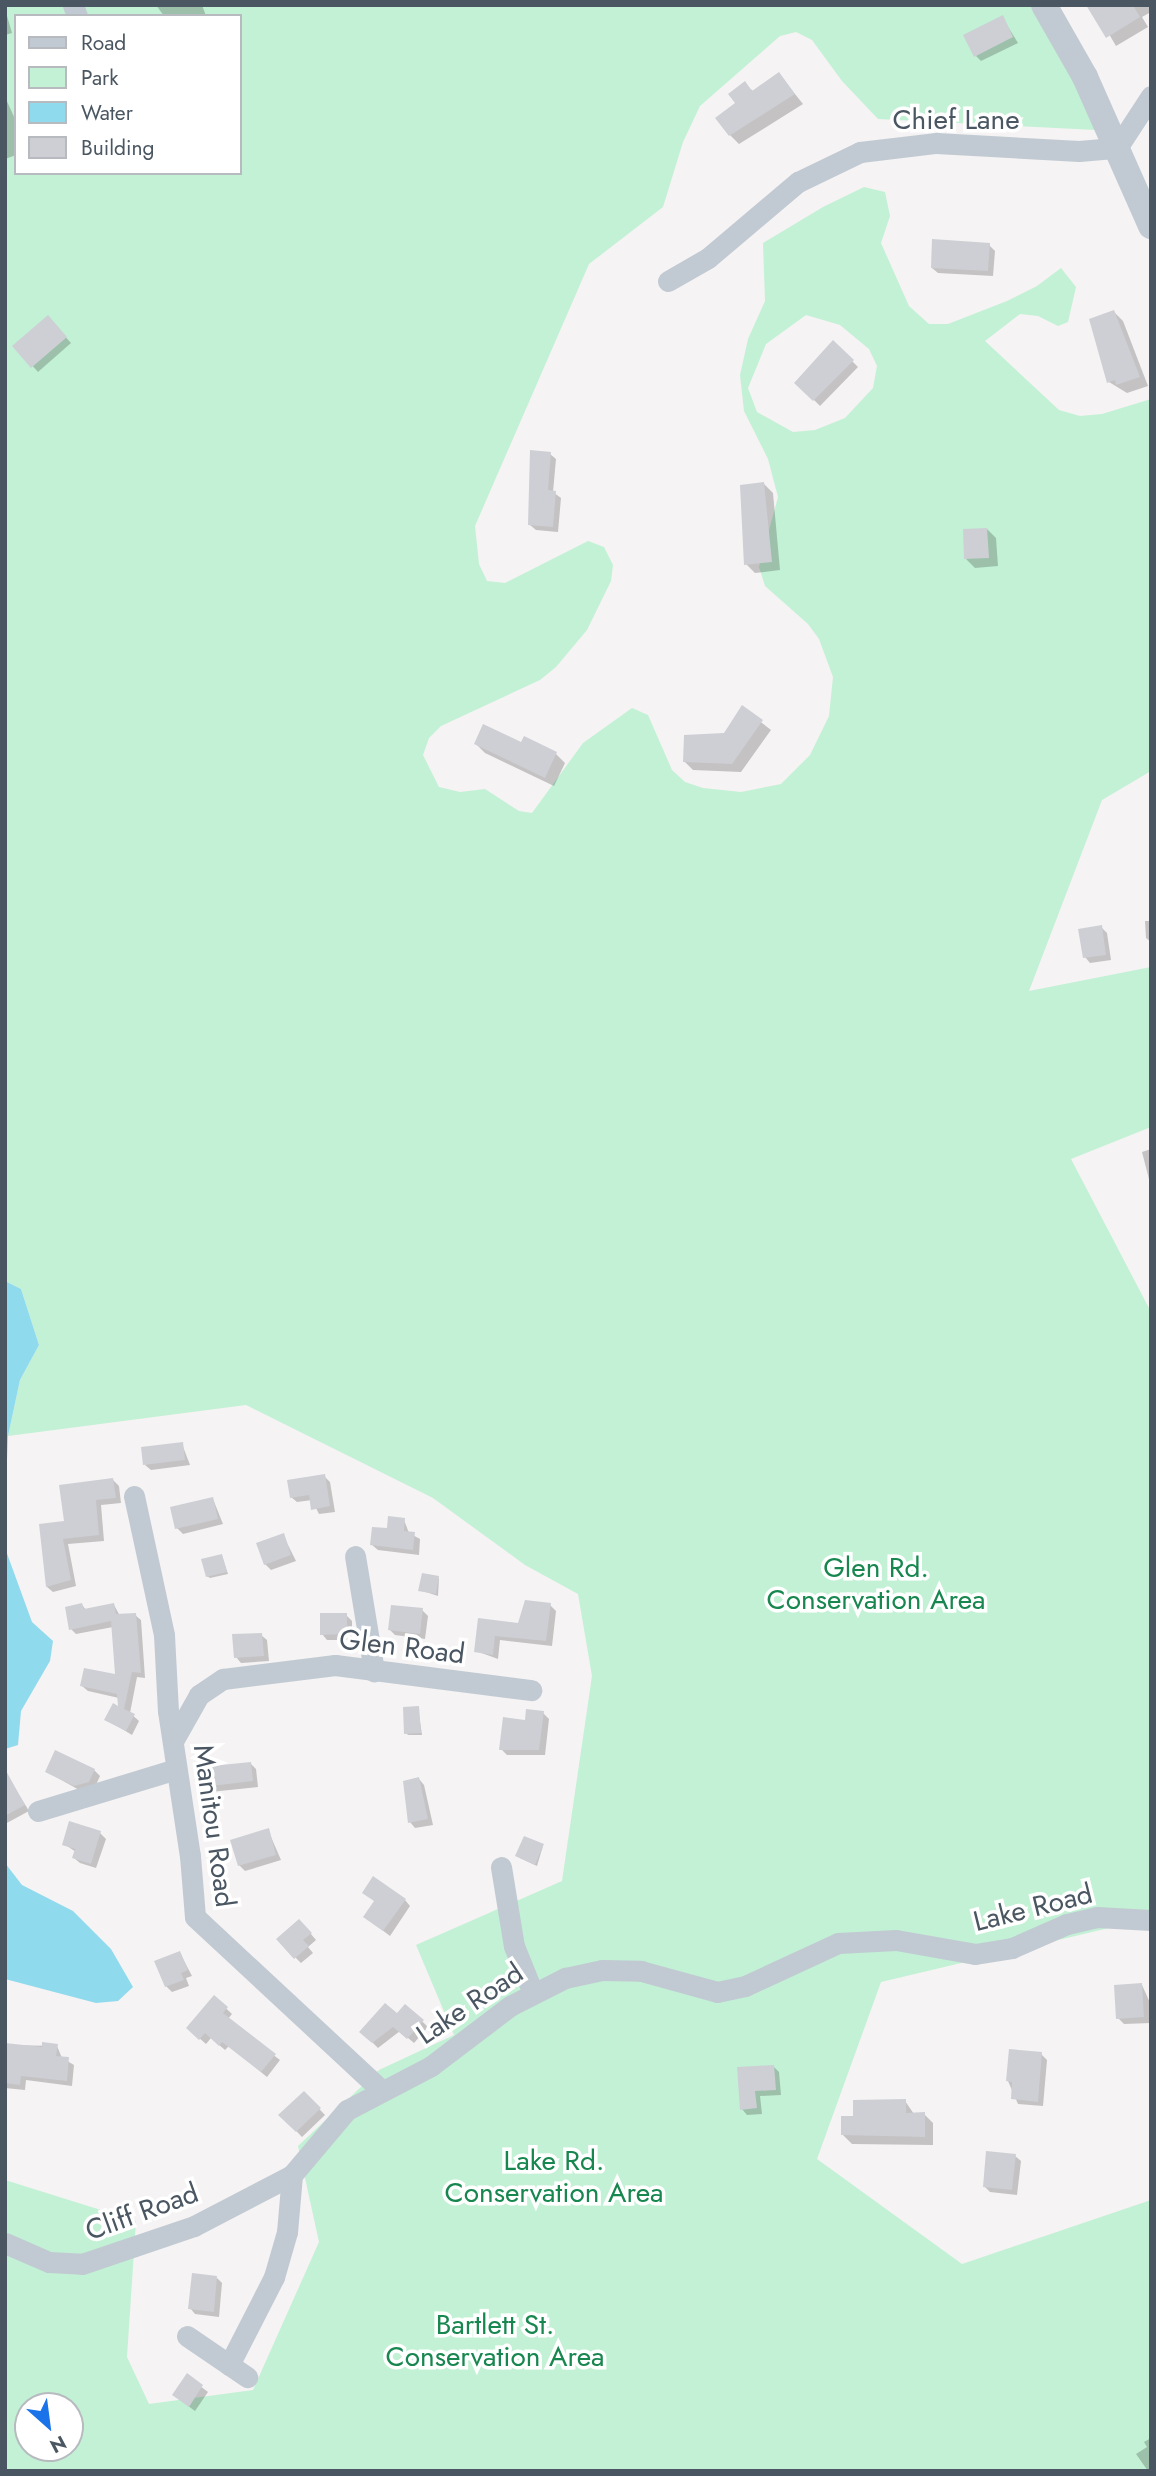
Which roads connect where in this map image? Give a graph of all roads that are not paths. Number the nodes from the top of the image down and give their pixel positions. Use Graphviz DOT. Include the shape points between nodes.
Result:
graph roads {
  1 [pos="1044,5"];
  2 [pos="1151,96"];
  3 [pos="1117,148"];
  4 [pos="1151,226"];
  5 [pos="668,281"];
  6 [pos="134,1496"];
  7 [pos="355,1556"];
  8 [pos="374,1671"];
  9 [pos="531,1690"];
  10 [pos="173,1741"];
  11 [pos="176,1769"];
  12 [pos="38,1811"];
  13 [pos="501,1867"];
  14 [pos="1151,1920"];
  15 [pos="533,1993"];
  16 [pos="380,2089"];
  17 [pos="292,2175"];
  18 [pos="5,2243"];
  19 [pos="187,2336"];
  1 -- 3 [label="street" via="1085,77"];
  2 -- 3 [label="street"];
  3 -- 4 [label="street"];
  3 -- 5 [label="street, Chief Lane" via="1079,151 936,143 860,152 799,182 708,258"];
  6 -- 10 [label="street, Manitou Road" via="164,1635"];
  7 -- 8 [label="street"];
  8 -- 9 [label="street, Glen Road"];
  8 -- 10 [label="street, Glen Road" via="335,1665 223,1679 199,1695"];
  10 -- 11 [label="street, Manitou Road"];
  11 -- 12 [label="street"];
  11 -- 16 [label="street, Manitou Road" via="195,1917"];
  13 -- 15 [label="street" via="514,1946"];
  14 -- 15 [label="street, Lake Road" via="1097,1917 1067,1924 1012,1948 975,1954 896,1940 838,1943 745,1986 718,1992 641,1971 602,1970 565,1978"];
  15 -- 16 [label="street, Lake Road" via="431,2066"];
  16 -- 17 [label="street, Lake Road" via="347,2110"];
  17 -- 18 [label="street, Cliff Road" via="194,2226 99,2261 49,2262"];
  17 -- 19 [label="street" via="287,2232 238,2371"];
}
